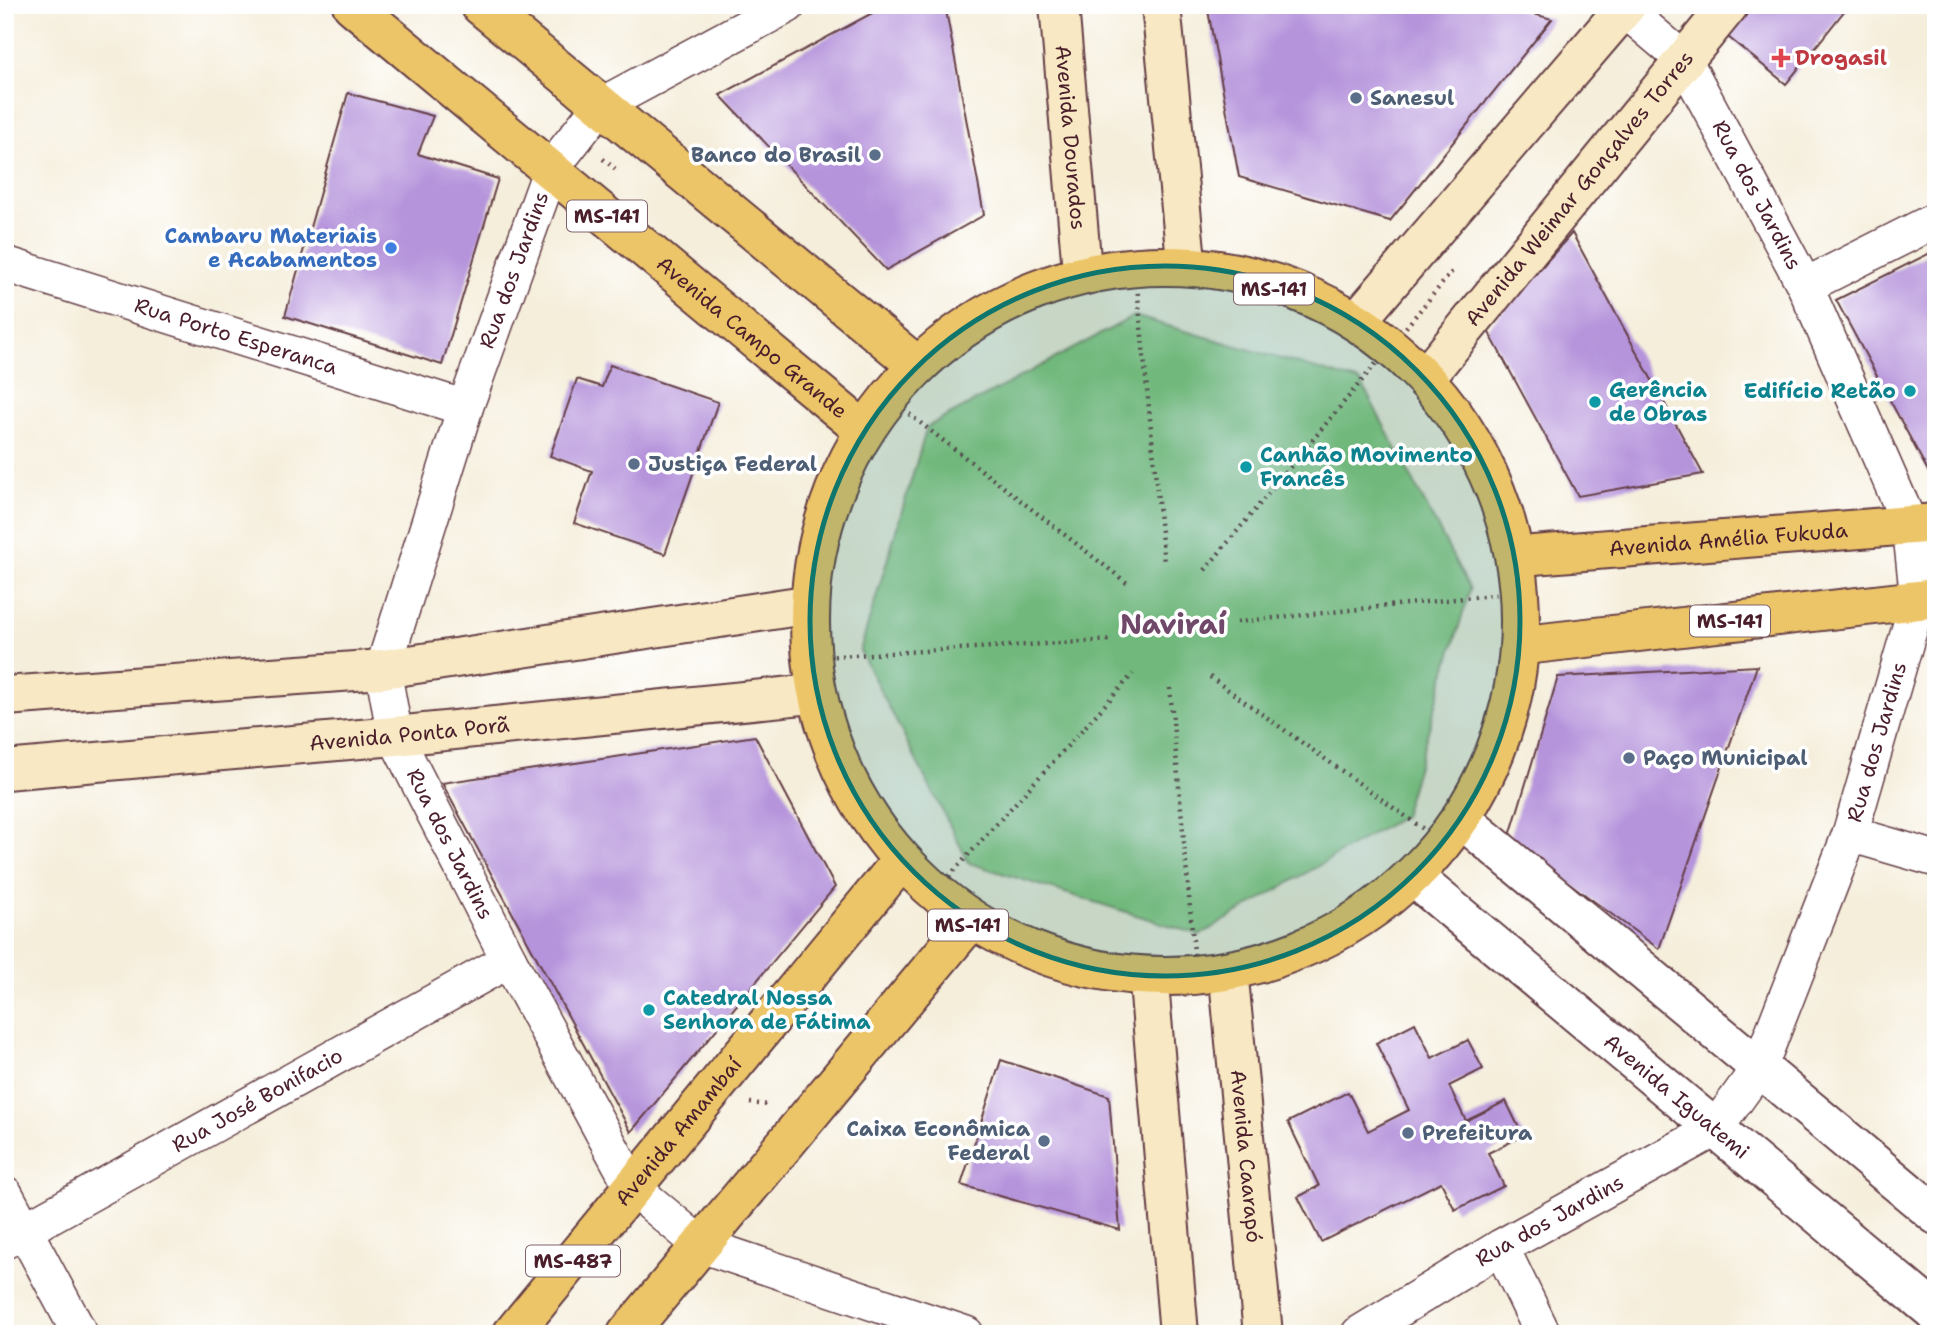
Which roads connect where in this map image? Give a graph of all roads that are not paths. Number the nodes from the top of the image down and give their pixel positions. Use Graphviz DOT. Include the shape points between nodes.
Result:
graph roads {
  1 [pos="352,5"];
  2 [pos="480,5"];
  3 [pos="788,5"];
  4 [pos="1059,5"];
  5 [pos="1161,5"];
  6 [pos="1729,5"];
  7 [pos="1622,6"];
  8 [pos="1684,60"];
  9 [pos="600,106"];
  10 [pos="551,169"];
  11 [pos="1936,220"];
  12 [pos="1185,260"];
  13 [pos="5,264"];
  14 [pos="1082,270"];
  15 [pos="1805,286"];
  16 [pos="1361,316"];
  17 [pos="914,363"];
  18 [pos="1429,373"];
  19 [pos="465,408"];
  20 [pos="861,428"];
  21 [pos="1923,524"];
  22 [pos="1522,574"];
  23 [pos="1927,599"];
  24 [pos="805,605"];
  25 [pos="1525,645"];
  26 [pos="383,669"];
  27 [pos="810,676"];
  28 [pos="5,696"];
  29 [pos="396,736"];
  30 [pos="5,770"];
  31 [pos="1455,834"];
  32 [pos="1850,834"];
  33 [pos="1936,859"];
  34 [pos="898,865"];
  35 [pos="1417,880"];
  36 [pos="967,925"];
  37 [pos="509,960"];
  38 [pos="1213,981"];
  39 [pos="1149,983"];
  40 [pos="1759,1068"];
  41 [pos="1715,1129"];
  42 [pos="633,1188"];
  43 [pos="5,1194"];
  44 [pos="1936,1215"];
  45 [pos="15,1236"];
  46 [pos="701,1245"];
  47 [pos="1501,1247"];
  48 [pos="1936,1313"];
  49 [pos="954,1332"];
  50 [pos="80,1334"];
  51 [pos="512,1334"];
  52 [pos="627,1334"];
  53 [pos="1179,1334"];
  54 [pos="1263,1334"];
  55 [pos="1359,1334"];
  56 [pos="1543,1334"];
  1 -- 10 [label="main road, Avenida Campo Grande / MS-141"];
  2 -- 9 [label="main road"];
  3 -- 9 [label="street, Rua dos Jardins"];
  4 -- 14 [label="main road, Avenida Dourados"];
  5 -- 12 [label="main road"];
  6 -- 8 [label="main road, Avenida Weimar Gonçalves Torres"];
  7 -- 8 [label="street, Rua dos Jardins"];
  7 -- 16 [label="main road"];
  8 -- 15 [label="street, Rua dos Jardins"];
  8 -- 18 [label="main road, Avenida Weimar Gonçalves Torres"];
  9 -- 10 [label="street, Rua dos Jardins"];
  9 -- 17 [label="main road"];
  10 -- 19 [label="street, Rua dos Jardins"];
  10 -- 20 [label="main road, Avenida Campo Grande / MS-141"];
  11 -- 15 [label="street"];
  12 -- 14 [label="main road, MS-141"];
  12 -- 16 [label="main road, MS-141"];
  13 -- 19 [label="street, Rua Porto Esperanca"];
  14 -- 17 [label="main road, MS-141"];
  15 -- 21 [label="street, Rua dos Jardins"];
  16 -- 18 [label="main road, MS-141"];
  17 -- 20 [label="main road, MS-141"];
  18 -- 22 [label="main road, MS-141"];
  19 -- 26 [label="street, Rua dos Jardins"];
  20 -- 24 [label="main road, MS-141"];
  21 -- 22 [label="main road, Avenida Amélia Fukuda"];
  21 -- 23 [label="street, Rua dos Jardins"];
  22 -- 25 [label="main road, MS-141"];
  23 -- 25 [label="main road, MS-141"];
  23 -- 32 [label="street, Rua dos Jardins"];
  24 -- 26 [label="main road"];
  24 -- 27 [label="main road, MS-141"];
  25 -- 31 [label="main road, MS-141"];
  26 -- 28 [label="main road"];
  26 -- 29 [label="street, Rua dos Jardins"];
  27 -- 29 [label="main road, Avenida Ponta Porã"];
  27 -- 34 [label="main road, MS-141"];
  29 -- 30 [label="main road, Avenida Ponta Porã"];
  29 -- 37 [label="street, Rua dos Jardins"];
  31 -- 35 [label="main road, MS-141"];
  31 -- 40 [label="street"];
  32 -- 33 [label="street"];
  32 -- 40 [label="street, Rua dos Jardins"];
  34 -- 36 [label="main road, MS-141"];
  34 -- 42 [label="main road, Avenida Amambaí / MS-487"];
  35 -- 38 [label="main road, MS-141"];
  35 -- 41 [label="street, Avenida Iguatemi"];
  36 -- 39 [label="main road, MS-141"];
  36 -- 46 [label="main road"];
  37 -- 42 [label="street, Rua dos Jardins"];
  37 -- 45 [label="street, Rua José Bonifacio"];
  38 -- 39 [label="main road, MS-141"];
  38 -- 54 [label="main road, Avenida Caarapó"];
  39 -- 53 [label="main road"];
  40 -- 41 [label="street, Rua dos Jardins"];
  40 -- 44 [label="street"];
  41 -- 47 [label="street, Rua dos Jardins"];
  41 -- 48 [label="street, Avenida Iguatemi"];
  42 -- 46 [label="street, Rua dos Jardins"];
  42 -- 51 [label="main road, Avenida Amambaí / MS-487"];
  43 -- 45 [label="street"];
  45 -- 50 [label="street"];
  46 -- 49 [label="street, Rua dos Jardins"];
  46 -- 52 [label="main road"];
  47 -- 55 [label="street, Rua dos Jardins"];
  47 -- 56 [label="street"];
}
